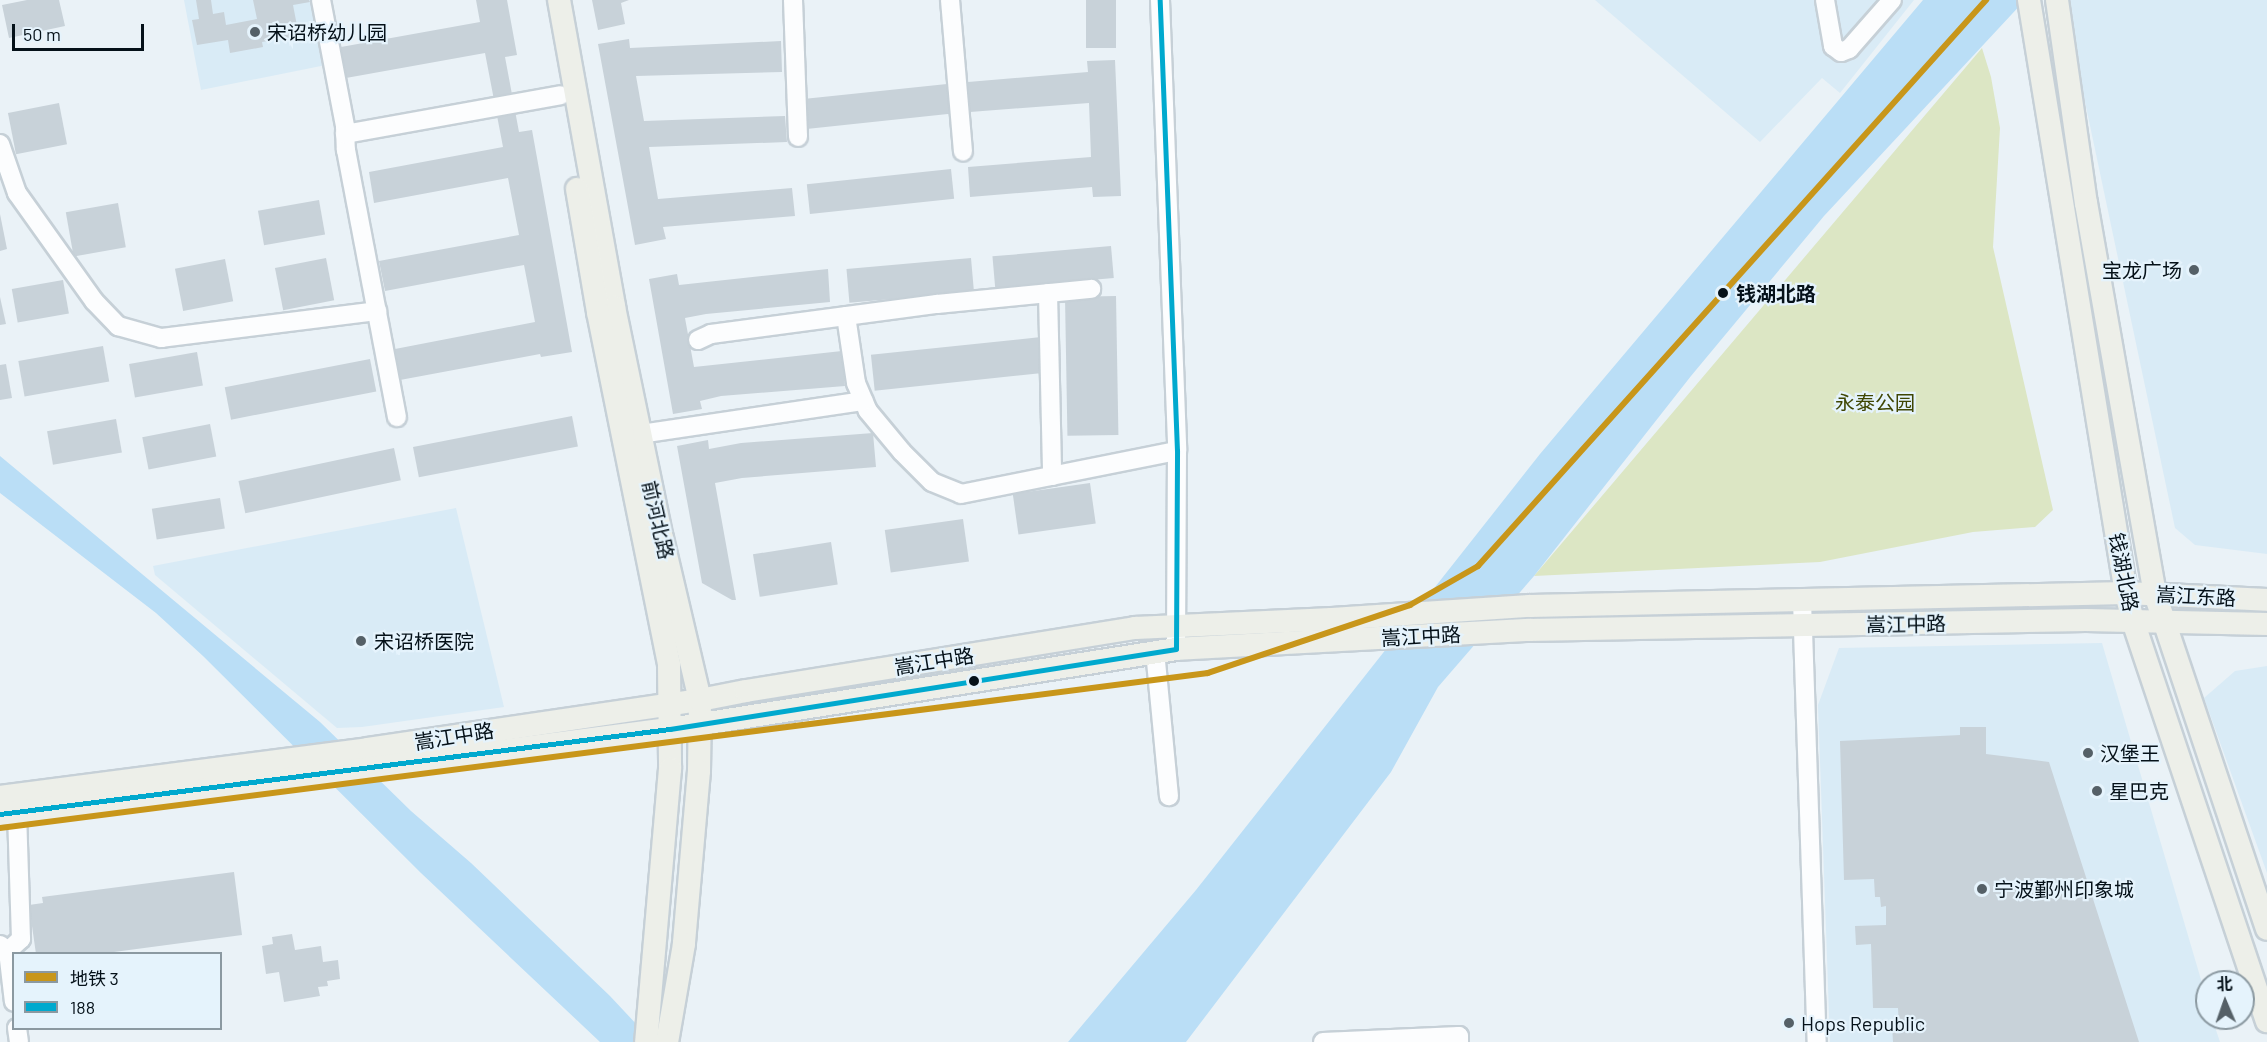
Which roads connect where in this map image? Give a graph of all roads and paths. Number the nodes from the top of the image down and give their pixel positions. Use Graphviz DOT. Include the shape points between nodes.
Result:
graph roads {
  1 [pos="321,0"];
  2 [pos="545,0"];
  3 [pos="559,0"];
  4 [pos="793,0"];
  5 [pos="950,0"];
  6 [pos="1160,0"];
  7 [pos="1825,0"];
  8 [pos="1892,0"];
  9 [pos="2057,0"];
  10 [pos="2029,3"];
  11 [pos="561,96"];
  12 [pos="345,134"];
  13 [pos="798,137"];
  14 [pos="0,144"];
  15 [pos="963,151"];
  16 [pos="1091,289"];
  17 [pos="1048,293"];
  18 [pos="376,311"];
  19 [pos="846,316"];
  20 [pos="698,340"];
  21 [pos="864,401"];
  22 [pos="397,417"];
  23 [pos="640,434"];
  24 [pos="1177,451"];
  25 [pos="1052,476"];
  26 [pos="2126,593"];
  27 [pos="2155,594"];
  28 [pos="1802,600"];
  29 [pos="2267,600"];
  30 [pos="2133,621"];
  31 [pos="2163,622"];
  32 [pos="2267,624"];
  33 [pos="1175,626"];
  34 [pos="1802,626"];
  35 [pos="1331,630"];
  36 [pos="1166,650"];
  37 [pos="700,700"];
  38 [pos="671,704"];
  39 [pos="700,724"];
  40 [pos="670,729"];
  41 [pos="374,758"];
  42 [pos="243,775"];
  43 [pos="0,796"];
  44 [pos="1169,796"];
  45 [pos="8,813"];
  46 [pos="2267,929"];
  47 [pos="4,948"];
  48 [pos="12,991"];
  49 [pos="2267,1021"];
  50 [pos="646,1042"];
  51 [pos="667,1042"];
  52 [pos="1323,1042"];
  53 [pos="1459,1042"];
  54 [pos="1817,1042"];
  1 -- 12 [label="street"];
  2 -- 11 [label="main road, 前河北路"];
  3 -- 23 [label="main road, 前河北路"];
  4 -- 13 [label="street"];
  5 -- 15 [label="street"];
  6 -- 24 [label="street"];
  7 -- 8 [label="street" via="1833,46 1841,52 1849,49"];
  9 -- 27 [label="main road, 钱湖北路" via="2086,203"];
  10 -- 26 [label="main road, 钱湖北路"];
  11 -- 12 [label="street"];
  11 -- 38 [label="main road, 前河北路" via="598,312 669,666"];
  12 -- 18 [label="street"];
  14 -- 18 [label="street" via="17,193 94,301 118,326 160,338"];
  16 -- 17 [label="street"];
  17 -- 19 [label="street"];
  17 -- 25 [label="street"];
  18 -- 22 [label="street"];
  19 -- 20 [label="street" via="711,334"];
  19 -- 21 [label="street" via="856,383"];
  21 -- 23 [label="street"];
  21 -- 25 [label="street" via="902,452 932,482 961,494"];
  23 -- 37 [label="main road, 前河北路"];
  24 -- 25 [label="street"];
  24 -- 33 [label="street"];
  26 -- 27 [label="main road, 嵩江东路"];
  26 -- 28 [label="main road, 嵩江中路"];
  26 -- 30 [label="main road, 钱湖北路"];
  27 -- 29 [label="main road, 嵩江东路"];
  27 -- 31 [label="main road, 钱湖北路"];
  28 -- 34 [label="street"];
  28 -- 35 [label="main road, 嵩江中路" via="1530,606"];
  30 -- 31 [label="main road, 嵩江东路"];
  30 -- 34 [label="main road, 嵩江中路"];
  30 -- 49 [label="main road, 钱湖北路"];
  31 -- 32 [label="main road, 嵩江东路"];
  31 -- 46 [label="main road, 钱湖北路"];
  33 -- 35 [label="main road, 嵩江中路"];
  33 -- 36 [label="street"];
  33 -- 37 [label="main road, 嵩江中路" via="1123,630"];
  34 -- 35 [label="main road, 嵩江中路"];
  34 -- 54 [label="street"];
  35 -- 36 [label="main road, 嵩江中路"];
  36 -- 39 [label="main road, 嵩江中路"];
  36 -- 44 [label="street"];
  37 -- 38 [label="main road, 嵩江中路"];
  37 -- 39 [label="main road, 前河北路"];
  38 -- 40 [label="main road, 前河北路"];
  38 -- 41 [label="main road, 嵩江中路"];
  39 -- 40 [label="main road, 嵩江中路"];
  39 -- 51 [label="main road, 前河北路" via="684,944"];
  40 -- 41 [label="main road, 嵩江中路"];
  40 -- 50 [label="main road, 前河北路" via="670,769"];
  41 -- 42 [label="main road, 嵩江中路"];
  42 -- 43 [label="main road, 嵩江中路"];
  42 -- 45 [label="main road, 嵩江中路"];
  45 -- 47 [label="street" via="21,939"];
  47 -- 48 [label="street"];
  52 -- 53 [label="street" via="1459,1036"];
}
